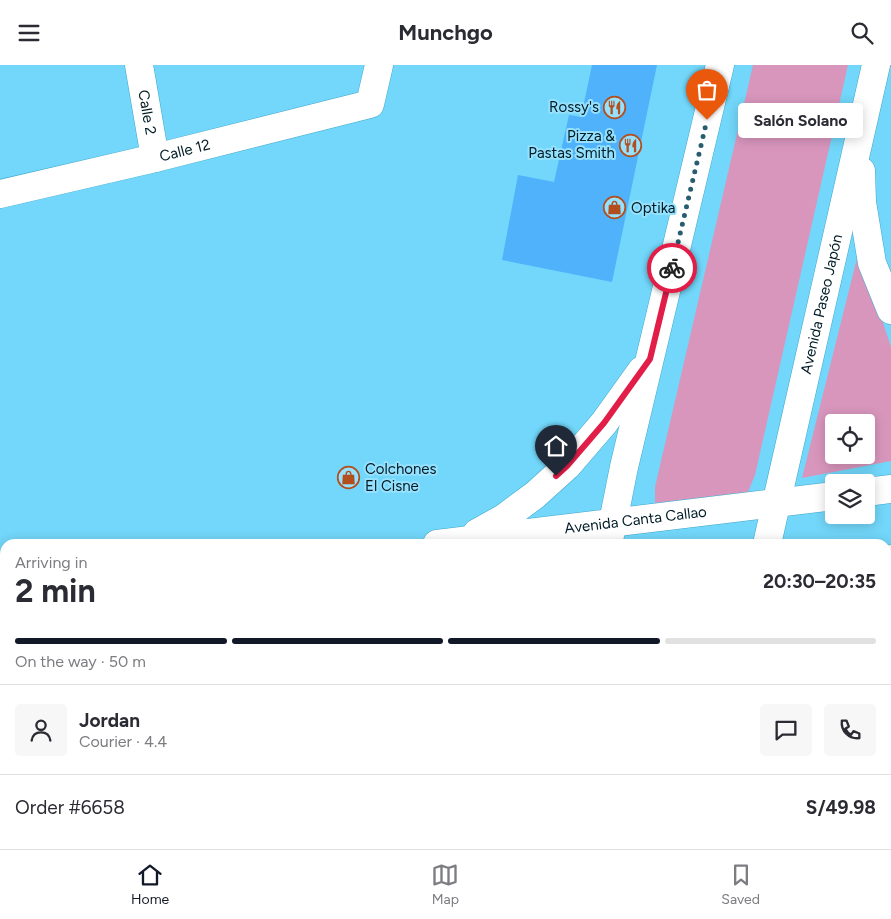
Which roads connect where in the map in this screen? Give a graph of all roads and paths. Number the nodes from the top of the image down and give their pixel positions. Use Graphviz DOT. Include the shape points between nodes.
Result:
graph roads {
  1 [pos="139,65"];
  2 [pos="379,65"];
  3 [pos="720,65"];
  4 [pos="876,65"];
  5 [pos="859,139"];
  6 [pos="156,159"];
  7 [pos="0,194"];
  8 [pos="891,310"];
  9 [pos="650,359"];
  10 [pos="891,489"];
  11 [pos="875,491"];
  12 [pos="825,497"];
  13 [pos="776,503"];
  14 [pos="610,533"];
  15 [pos="466,539"];
  16 [pos="768,539"];
  1 -- 6 [label="main road, Calle 2"];
  2 -- 6 [label="main road, Calle 12" via="370,104"];
  3 -- 9 [label="main road"];
  4 -- 5 [label="main road, Avenida Paseo Japón"];
  5 -- 8 [label="main road" via="862,202 872,263"];
  5 -- 13 [label="main road, Avenida Paseo Japón"];
  6 -- 7 [label="main road, Calle 12"];
  9 -- 14 [label="main road"];
  9 -- 15 [label="main road" via="604,423 567,466 504,518"];
  10 -- 11 [label="main road"];
  12 -- 13 [label="main road, Avenida Canta Callao"];
  13 -- 14 [label="main road, Avenida Canta Callao"];
  13 -- 16 [label="main road, Avenida Paseo Japón"];
  14 -- 15 [label="main road, Avenida Canta Callao"];
}
